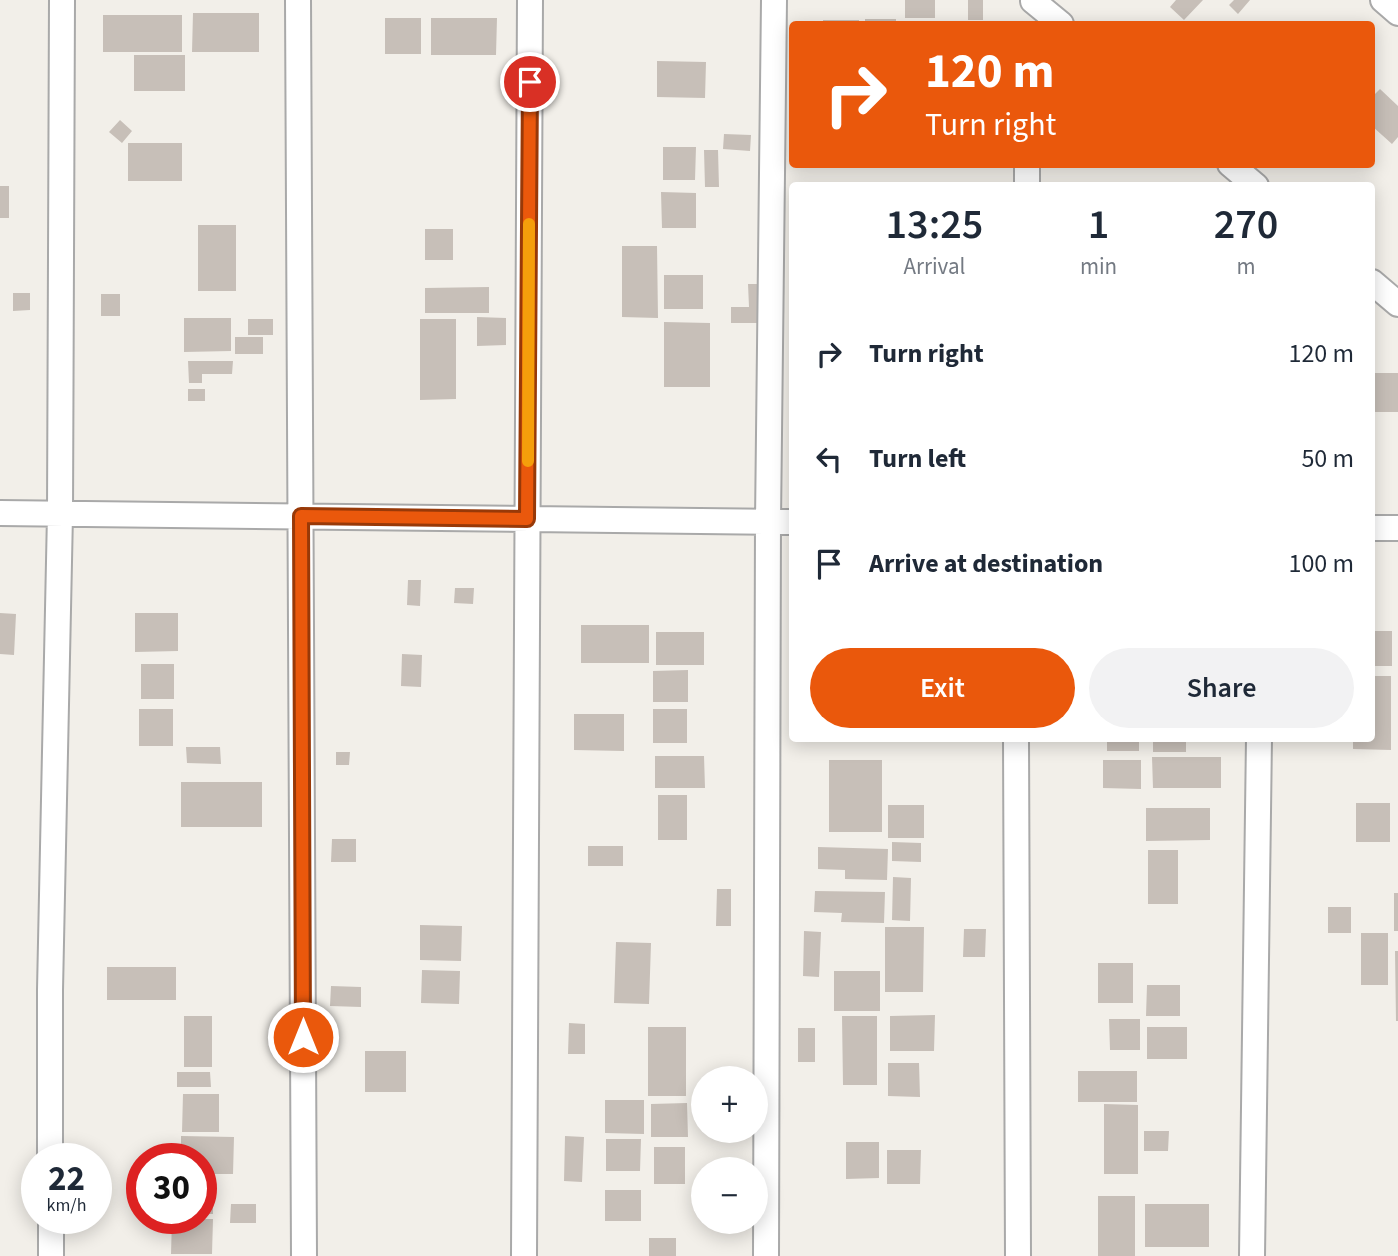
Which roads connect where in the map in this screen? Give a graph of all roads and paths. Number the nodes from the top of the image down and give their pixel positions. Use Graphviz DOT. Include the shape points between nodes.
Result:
graph roads {
  1 [pos="62,0"];
  2 [pos="298,0"];
  3 [pos="530,0"];
  4 [pos="774,0"];
  5 [pos="1383,0"];
  6 [pos="1033,9"];
  7 [pos="1398,13"];
  8 [pos="1055,21"];
  9 [pos="1235,168"];
  10 [pos="1251,182"];
  11 [pos="1375,284"];
  12 [pos="1398,303"];
  13 [pos="0,513"];
  14 [pos="60,514"];
  15 [pos="301,516"];
  16 [pos="527,519"];
  17 [pos="768,521"];
  18 [pos="789,522"];
  19 [pos="1375,528"];
  20 [pos="1398,528"];
  21 [pos="1016,742"];
  22 [pos="1259,742"];
  23 [pos="50,1143"];
  24 [pos="51,1234"];
  25 [pos="51,1256"];
  26 [pos="304,1256"];
  27 [pos="524,1256"];
  28 [pos="766,1256"];
  29 [pos="1018,1256"];
  30 [pos="1252,1256"];
  1 -- 14 [label="street"];
  2 -- 15 [label="street"];
  3 -- 16 [label="street"];
  4 -- 17 [label="street"];
  5 -- 7 [label="street"];
  6 -- 8 [label="street"];
  9 -- 10 [label="street"];
  11 -- 12 [label="street"];
  13 -- 14 [label="street"];
  14 -- 15 [label="street"];
  14 -- 23 [label="street"];
  15 -- 16 [label="street"];
  15 -- 26 [label="street"];
  16 -- 17 [label="street"];
  16 -- 27 [label="street"];
  17 -- 18 [label="street"];
  17 -- 28 [label="street"];
  19 -- 20 [label="street"];
  21 -- 29 [label="street"];
  22 -- 30 [label="street"];
  24 -- 25 [label="street"];
}
